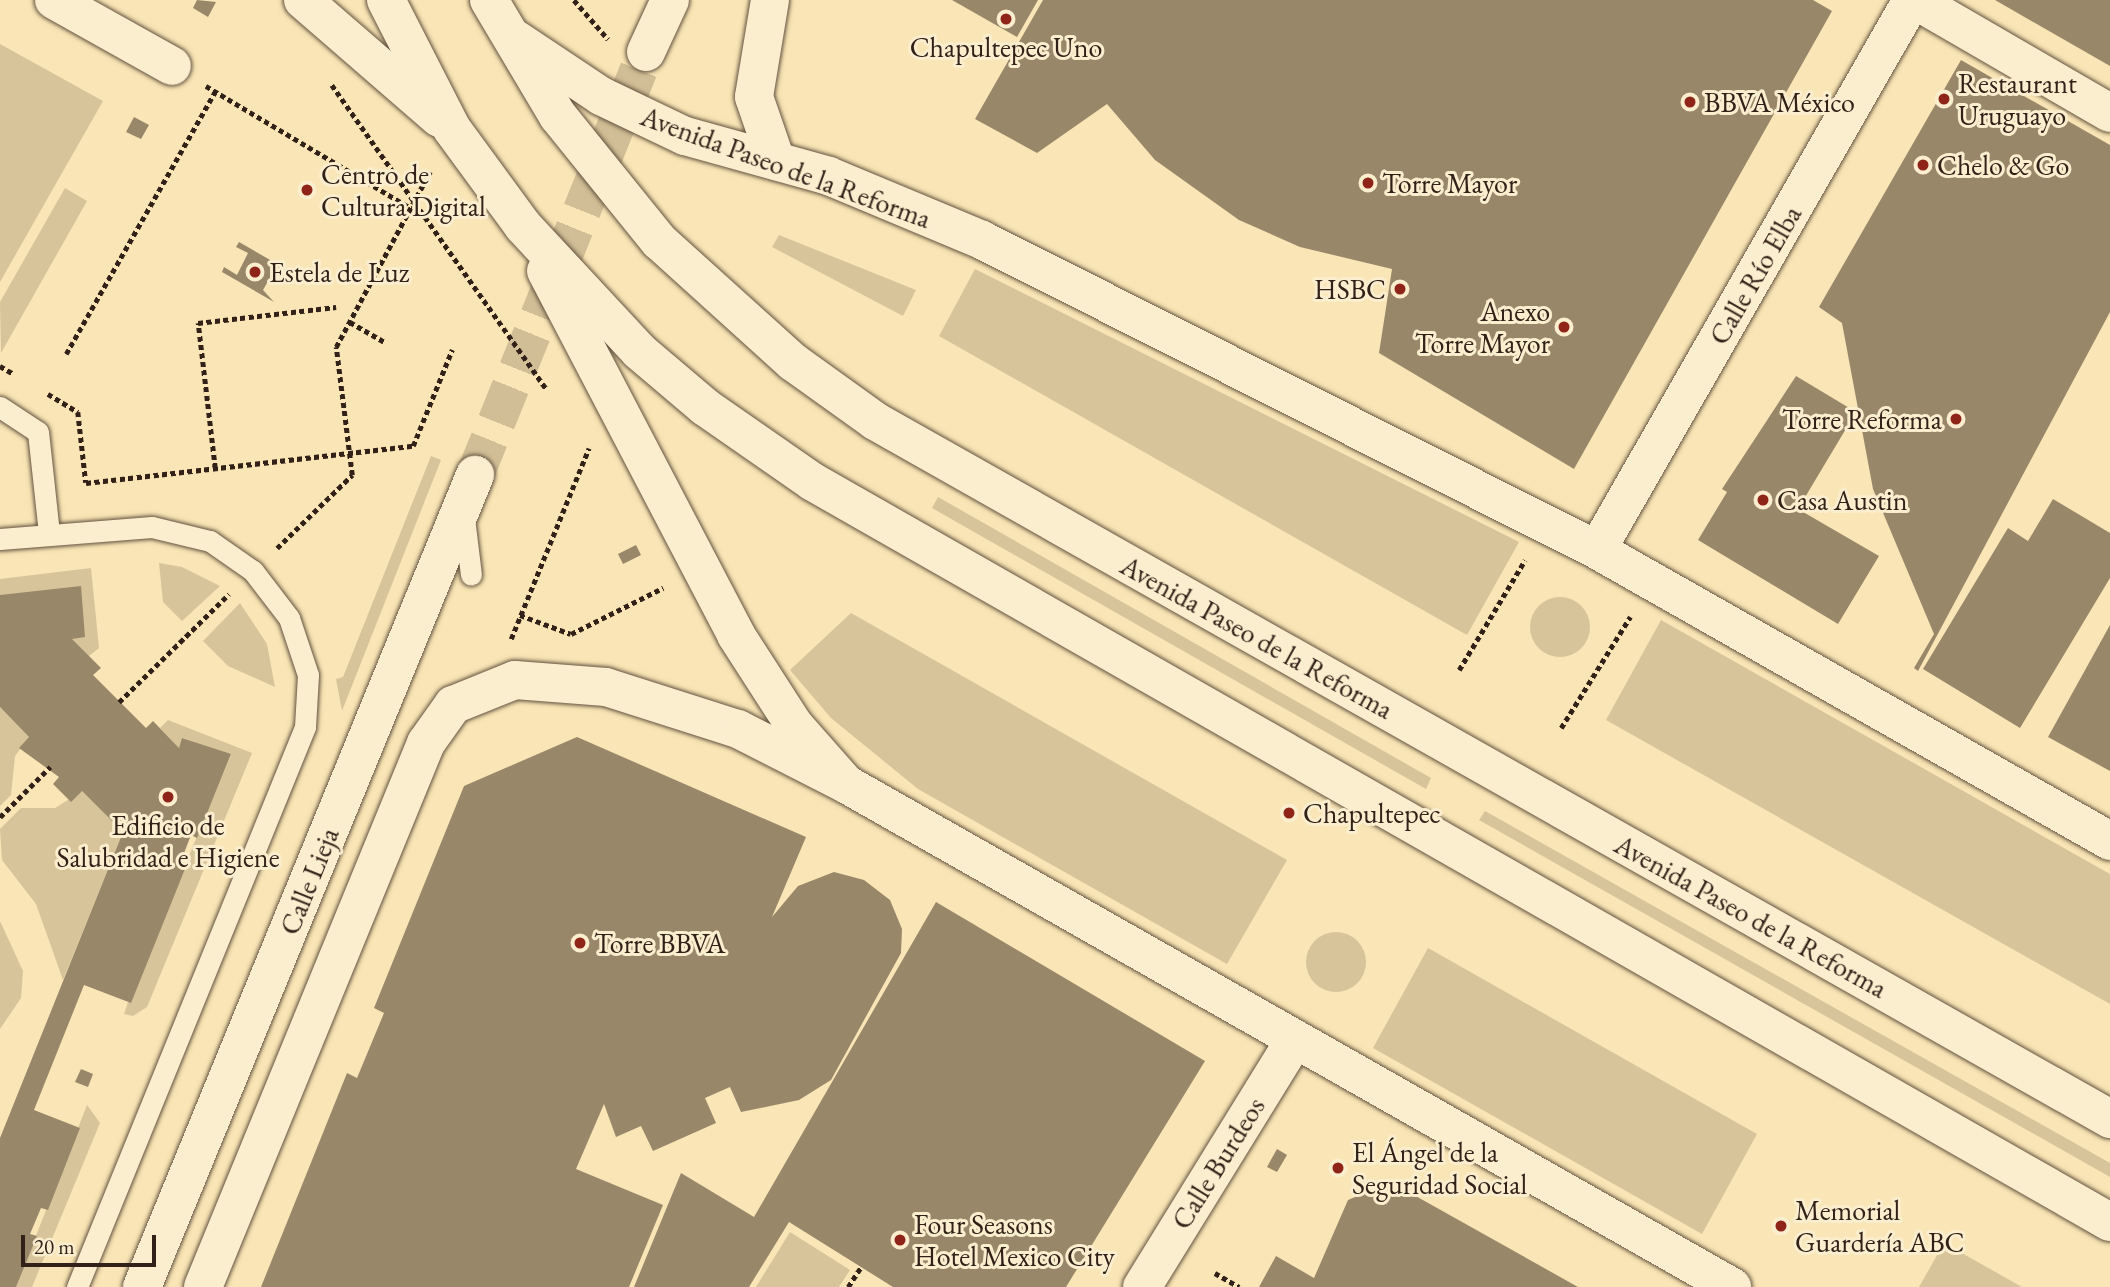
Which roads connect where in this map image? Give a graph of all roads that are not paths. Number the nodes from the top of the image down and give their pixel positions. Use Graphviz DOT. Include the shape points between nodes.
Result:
graph roads {
  1 [pos="54,0"];
  2 [pos="303,0"];
  3 [pos="386,0"];
  4 [pos="489,0"];
  5 [pos="670,0"];
  6 [pos="770,0"];
  7 [pos="1913,0"];
  8 [pos="507,33"];
  9 [pos="646,52"];
  10 [pos="172,66"];
  11 [pos="2110,113"];
  12 [pos="453,129"];
  13 [pos="776,161"];
  14 [pos="523,226"];
  15 [pos="1,407"];
  16 [pos="469,491"];
  17 [pos="49,533"];
  18 [pos="0,539"];
  19 [pos="1597,550"];
  20 [pos="471,575"];
  21 [pos="846,784"];
  22 [pos="2110,841"];
  23 [pos="1295,1039"];
  24 [pos="2110,1119"];
  25 [pos="2110,1222"];
  26 [pos="77,1287"];
  27 [pos="142,1287"];
  28 [pos="203,1287"];
  29 [pos="1142,1287"];
  30 [pos="1732,1287"];
  1 -- 10 [label="street"];
  2 -- 12 [label="street"];
  3 -- 12 [label="street"];
  4 -- 8 [label="street, Avenida Paseo de la Reforma"];
  5 -- 9 [label="street"];
  6 -- 13 [label="street" via="754,97"];
  7 -- 11 [label="street"];
  7 -- 19 [label="street, Calle Río Elba"];
  8 -- 13 [label="street, Avenida Paseo de la Reforma" via="613,102 685,136"];
  8 -- 24 [label="street, Avenida Paseo de la Reforma" via="558,116 659,241 793,362 875,421"];
  12 -- 14 [label="street"];
  13 -- 19 [label="street, Avenida Paseo de la Reforma" via="834,177 982,240"];
  14 -- 21 [label="street" via="736,635 794,725"];
  14 -- 25 [label="street" via="639,351 813,482"];
  15 -- 17 [label="lane" via="38,432"];
  16 -- 20 [label="lane"];
  16 -- 27 [label="street, Calle Lieja"];
  17 -- 18 [label="lane"];
  17 -- 26 [label="lane" via="152,527 210,541 253,571 289,618 308,675 305,727"];
  19 -- 22 [label="street, Avenida Paseo de la Reforma"];
  21 -- 23 [label="street"];
  21 -- 28 [label="street, Calle Lieja" via="675,704 543,678 492,686 442,717"];
  23 -- 29 [label="street, Calle Burdeos"];
  23 -- 30 [label="street"];
}
